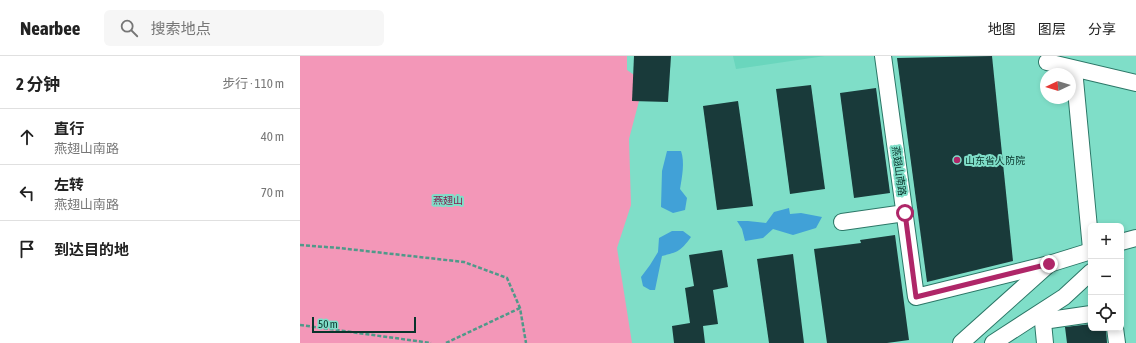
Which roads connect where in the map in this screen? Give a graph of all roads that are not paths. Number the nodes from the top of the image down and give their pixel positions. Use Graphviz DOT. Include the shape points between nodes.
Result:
graph roads {
  1 [pos="883,56"];
  2 [pos="1048,62"];
  3 [pos="1070,68"];
  4 [pos="1076,69"];
  5 [pos="1136,83"];
  6 [pos="1076,90"];
  7 [pos="905,213"];
  8 [pos="842,222"];
  9 [pos="1088,223"];
  10 [pos="1088,251"];
  11 [pos="1049,264"];
  12 [pos="1088,275"];
  13 [pos="1088,314"];
  14 [pos="1042,316"];
  15 [pos="1115,331"];
  16 [pos="961,343"];
  17 [pos="993,343"];
  18 [pos="1045,343"];
  19 [pos="1117,343"];
  1 -- 7 [label="street, 燕翅山南路"];
  2 -- 3 [label="street"];
  4 -- 5 [label="street"];
  6 -- 9 [label="street"];
  7 -- 8 [label="street"];
  7 -- 11 [label="street, 燕翅山南路" via="916,297"];
  10 -- 11 [label="street, 燕翅山南路"];
  11 -- 16 [label="street"];
  12 -- 14 [label="street"];
  13 -- 14 [label="street"];
  14 -- 17 [label="street"];
  14 -- 18 [label="street"];
  15 -- 19 [label="street"];
}
